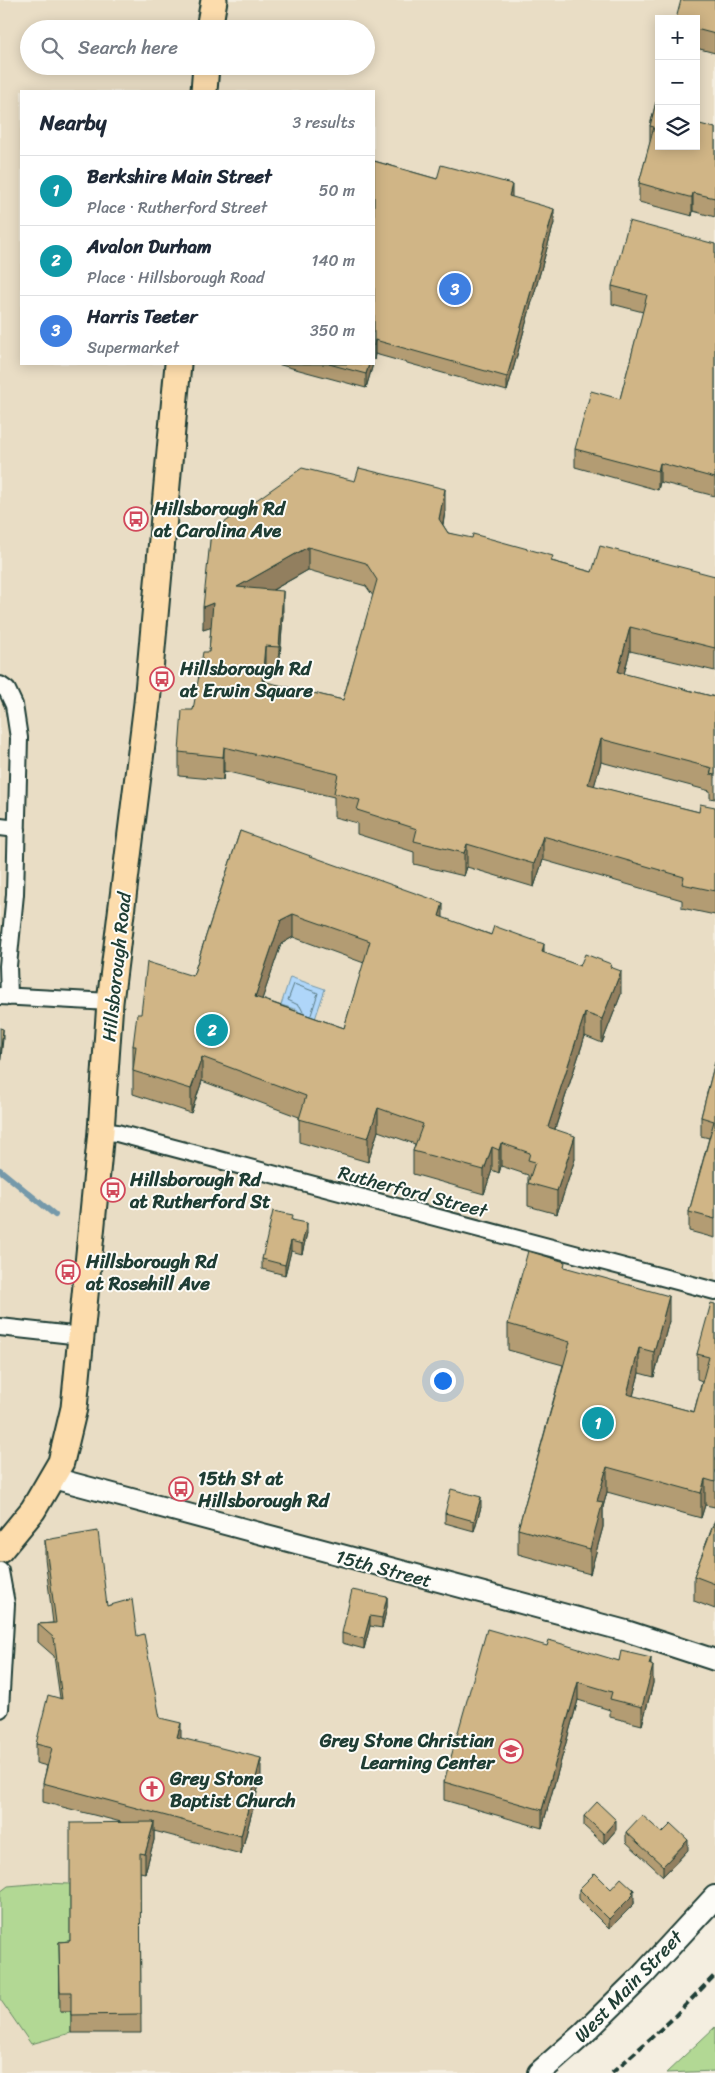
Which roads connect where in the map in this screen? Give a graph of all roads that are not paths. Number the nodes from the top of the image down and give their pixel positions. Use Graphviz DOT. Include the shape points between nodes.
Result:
graph roads {
  1 [pos="212,1"];
  2 [pos="210,20"];
  3 [pos="205,75"];
  4 [pos="204,90"];
  5 [pos="178,365"];
  6 [pos="0,685"];
  7 [pos="0,827"];
  8 [pos="17,829"];
  9 [pos="4,997"];
  10 [pos="110,1002"];
  11 [pos="101,1131"];
  12 [pos="715,1291"];
  13 [pos="0,1327"];
  14 [pos="81,1336"];
  15 [pos="53,1478"];
  16 [pos="0,1550"];
  17 [pos="0,1571"];
  18 [pos="715,1660"];
  19 [pos="0,1709"];
  20 [pos="715,1897"];
  21 [pos="539,2073"];
  1 -- 2 [label="main road"];
  3 -- 4 [label="main road"];
  5 -- 10 [label="main road, Hillsborough Road" via="147,703"];
  6 -- 8 [label="street" via="7,690 14,705 19,738"];
  7 -- 8 [label="street"];
  8 -- 9 [label="street" via="15,894"];
  9 -- 10 [label="street"];
  10 -- 11 [label="main road, Hillsborough Road"];
  11 -- 12 [label="street, Rutherford Street"];
  11 -- 14 [label="main road, Hillsborough Road"];
  13 -- 14 [label="street"];
  14 -- 15 [label="main road, Hillsborough Road" via="67,1445"];
  15 -- 16 [label="main road, Hillsborough Road" via="33,1510"];
  15 -- 18 [label="street, 15th Street" via="626,1631"];
  17 -- 19 [label="street" via="6,1604"];
  20 -- 21 [label="main road, West Main Street" via="642,1976"];
}
